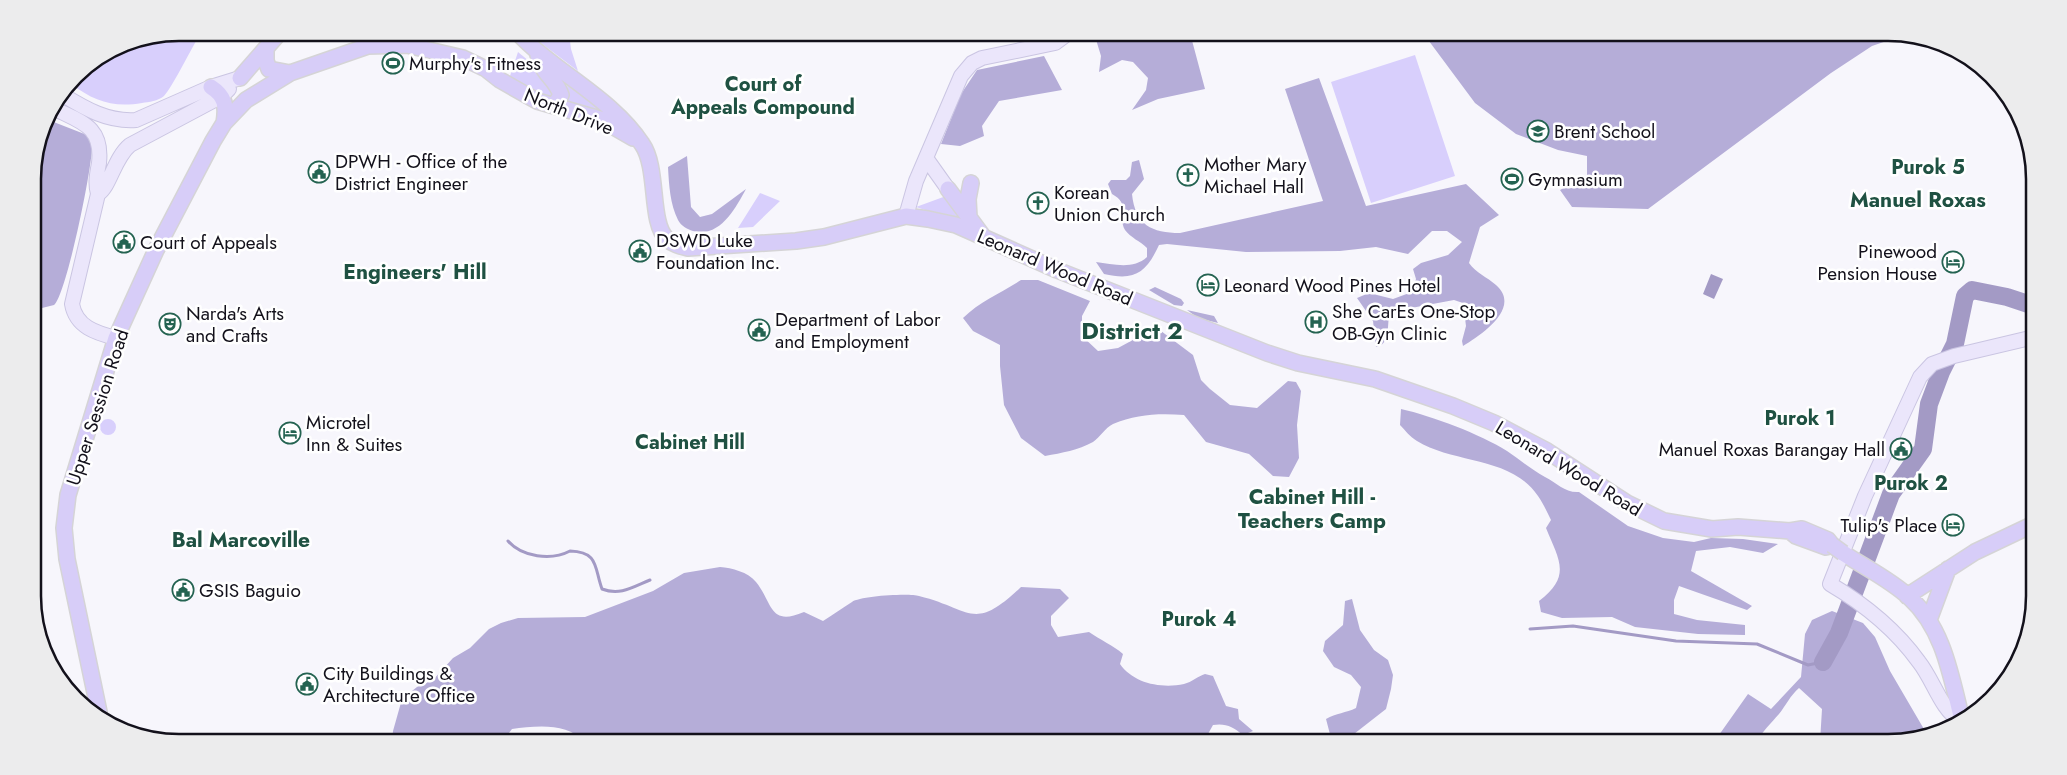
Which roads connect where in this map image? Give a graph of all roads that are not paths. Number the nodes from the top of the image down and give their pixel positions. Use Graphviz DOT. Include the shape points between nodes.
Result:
graph roads {
  1 [pos="273,41"];
  2 [pos="526,41"];
  3 [pos="1058,41"];
  4 [pos="266,49"];
  5 [pos="538,54"];
  6 [pos="290,73"];
  7 [pos="240,78"];
  8 [pos="216,91"];
  9 [pos="69,98"];
  10 [pos="246,100"];
  11 [pos="554,106"];
  12 [pos="59,111"];
  13 [pos="106,117"];
  14 [pos="122,121"];
  15 [pos="617,122"];
  16 [pos="224,123"];
  17 [pos="97,137"];
  18 [pos="136,140"];
  19 [pos="926,158"];
  20 [pos="972,183"];
  21 [pos="948,189"];
  22 [pos="98,194"];
  23 [pos="906,216"];
  24 [pos="969,217"];
  25 [pos="983,236"];
  26 [pos="2026,339"];
  27 [pos="110,341"];
  28 [pos="2026,528"];
  29 [pos="1948,569"];
  30 [pos="1906,595"];
  31 [pos="1929,620"];
  32 [pos="97,705"];
  33 [pos="1959,713"];
  34 [pos="1953,716"];
  1 -- 4 [label="main road"];
  2 -- 5 [label="main road, Leonard Wood Road"];
  3 -- 19 [label="main road" via="972,63 961,76"];
  4 -- 6 [label="main road" via="269,69"];
  4 -- 7 [label="main road"];
  5 -- 11 [label="main road" via="541,68 558,86 561,95"];
  5 -- 15 [label="main road, Leonard Wood Road"];
  6 -- 10 [label="main road, North Drive"];
  6 -- 11 [label="main road, North Drive" via="368,46 398,44 463,58 528,96"];
  7 -- 8 [label="main road"];
  8 -- 14 [label="main road" via="146,116"];
  8 -- 16 [label="main road" via="226,107"];
  8 -- 18 [label="main road"];
  9 -- 13 [label="main road"];
  10 -- 16 [label="main road, Upper Session Road"];
  11 -- 15 [label="main road, North Drive"];
  12 -- 17 [label="main road" via="78,120"];
  13 -- 14 [label="main road"];
  13 -- 17 [label="main road"];
  14 -- 18 [label="main road"];
  15 -- 23 [label="main road, Leonard Wood Road" via="643,144 651,166 660,229 667,240 688,248 796,241"];
  16 -- 27 [label="main road, Upper Session Road"];
  17 -- 22 [label="main road" via="100,148"];
  18 -- 22 [label="main road" via="124,150 104,191"];
  19 -- 21 [label="main road"];
  19 -- 23 [label="main road"];
  20 -- 24 [label="main road" via="968,199"];
  21 -- 24 [label="main road"];
  22 -- 27 [label="main road" via="72,304 79,321"];
  23 -- 25 [label="main road, Leonard Wood Road" via="956,225"];
  24 -- 25 [label="main road"];
  25 -- 30 [label="main road, Leonard Wood Road, bridge" via="1057,270 1267,353 1375,379 1494,423 1627,503 1664,521 1699,528 1738,526 1793,533 1802,529 1828,540"];
  26 -- 34 [label="main road" via="1959,354 1932,364 1920,377 1865,496 1830,584 1862,606 1908,648"];
  27 -- 32 [label="main road, Upper Session Road" via="68,495 64,528 71,583"];
  28 -- 29 [label="main road"];
  29 -- 30 [label="main road"];
  29 -- 31 [label="main road"];
  30 -- 31 [label="main road, Leonard Wood Road"];
  31 -- 33 [label="main road, Leonard Wood Road" via="1946,656"];
}
